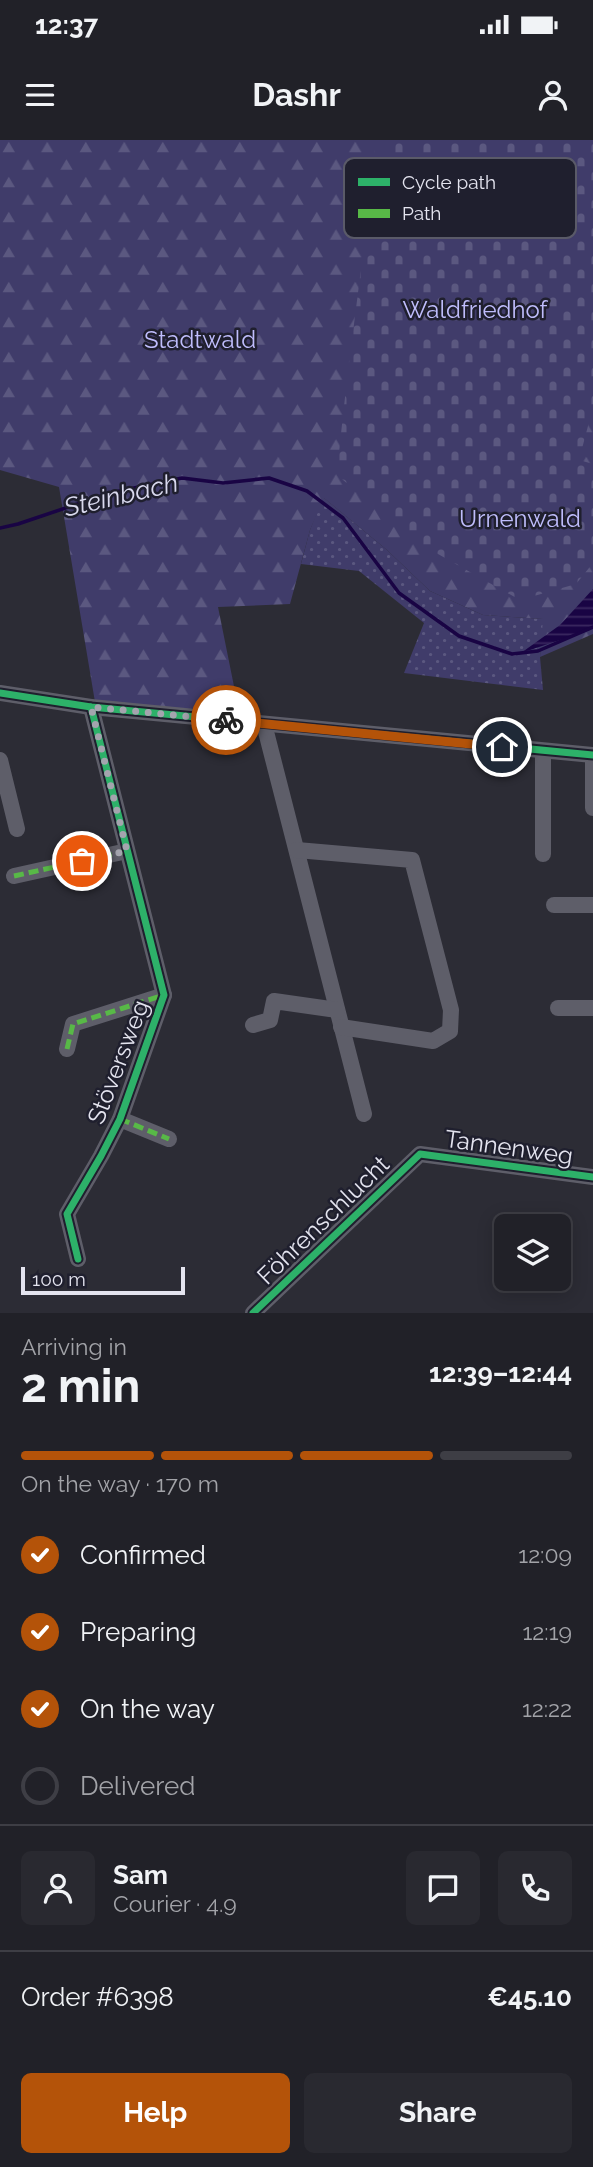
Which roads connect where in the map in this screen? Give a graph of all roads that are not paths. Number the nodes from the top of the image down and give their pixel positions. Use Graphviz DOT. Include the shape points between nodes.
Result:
graph roads {
  1 [pos="0,693"];
  2 [pos="91,707"];
  3 [pos="264,724"];
  4 [pos="543,751"];
  5 [pos="593,755"];
  6 [pos="0,760"];
  7 [pos="0,800"];
  8 [pos="593,808"];
  9 [pos="297,850"];
  10 [pos="127,851"];
  11 [pos="543,854"];
  12 [pos="13,876"];
  13 [pos="554,905"];
  14 [pos="593,905"];
  15 [pos="164,995"];
  16 [pos="593,1007"];
  17 [pos="558,1008"];
  18 [pos="337,1010"];
  19 [pos="253,1025"];
  20 [pos="341,1027"];
  21 [pos="67,1049"];
  22 [pos="364,1114"];
  23 [pos="120,1119"];
  24 [pos="169,1139"];
  25 [pos="420,1154"];
  26 [pos="593,1177"];
  27 [pos="78,1259"];
  28 [pos="253,1313"];
  1 -- 2 [label="street"];
  2 -- 3 [label="street"];
  2 -- 10 [label="street, Stöversweg"];
  3 -- 4 [label="street"];
  3 -- 9 [label="street"];
  4 -- 5 [label="street"];
  4 -- 11 [label="street"];
  5 -- 8 [label="street"];
  6 -- 7 [label="street" via="13,830"];
  9 -- 18 [label="street"];
  9 -- 20 [label="street" via="412,860 452,1010 450,1031 433,1041"];
  10 -- 12 [label="street"];
  10 -- 15 [label="street, Stöversweg"];
  13 -- 14 [label="street"];
  15 -- 21 [label="street, Stöversweg" via="73,1024"];
  15 -- 23 [label="street, Stöversweg"];
  16 -- 17 [label="street"];
  18 -- 19 [label="street" via="274,1001 270,1020"];
  18 -- 20 [label="street"];
  20 -- 22 [label="street"];
  23 -- 24 [label="street, Stöversweg"];
  23 -- 27 [label="street, Stöversweg" via="67,1214"];
  25 -- 26 [label="street, Tannenweg"];
  25 -- 28 [label="street, Föhrenschlucht"];
}
